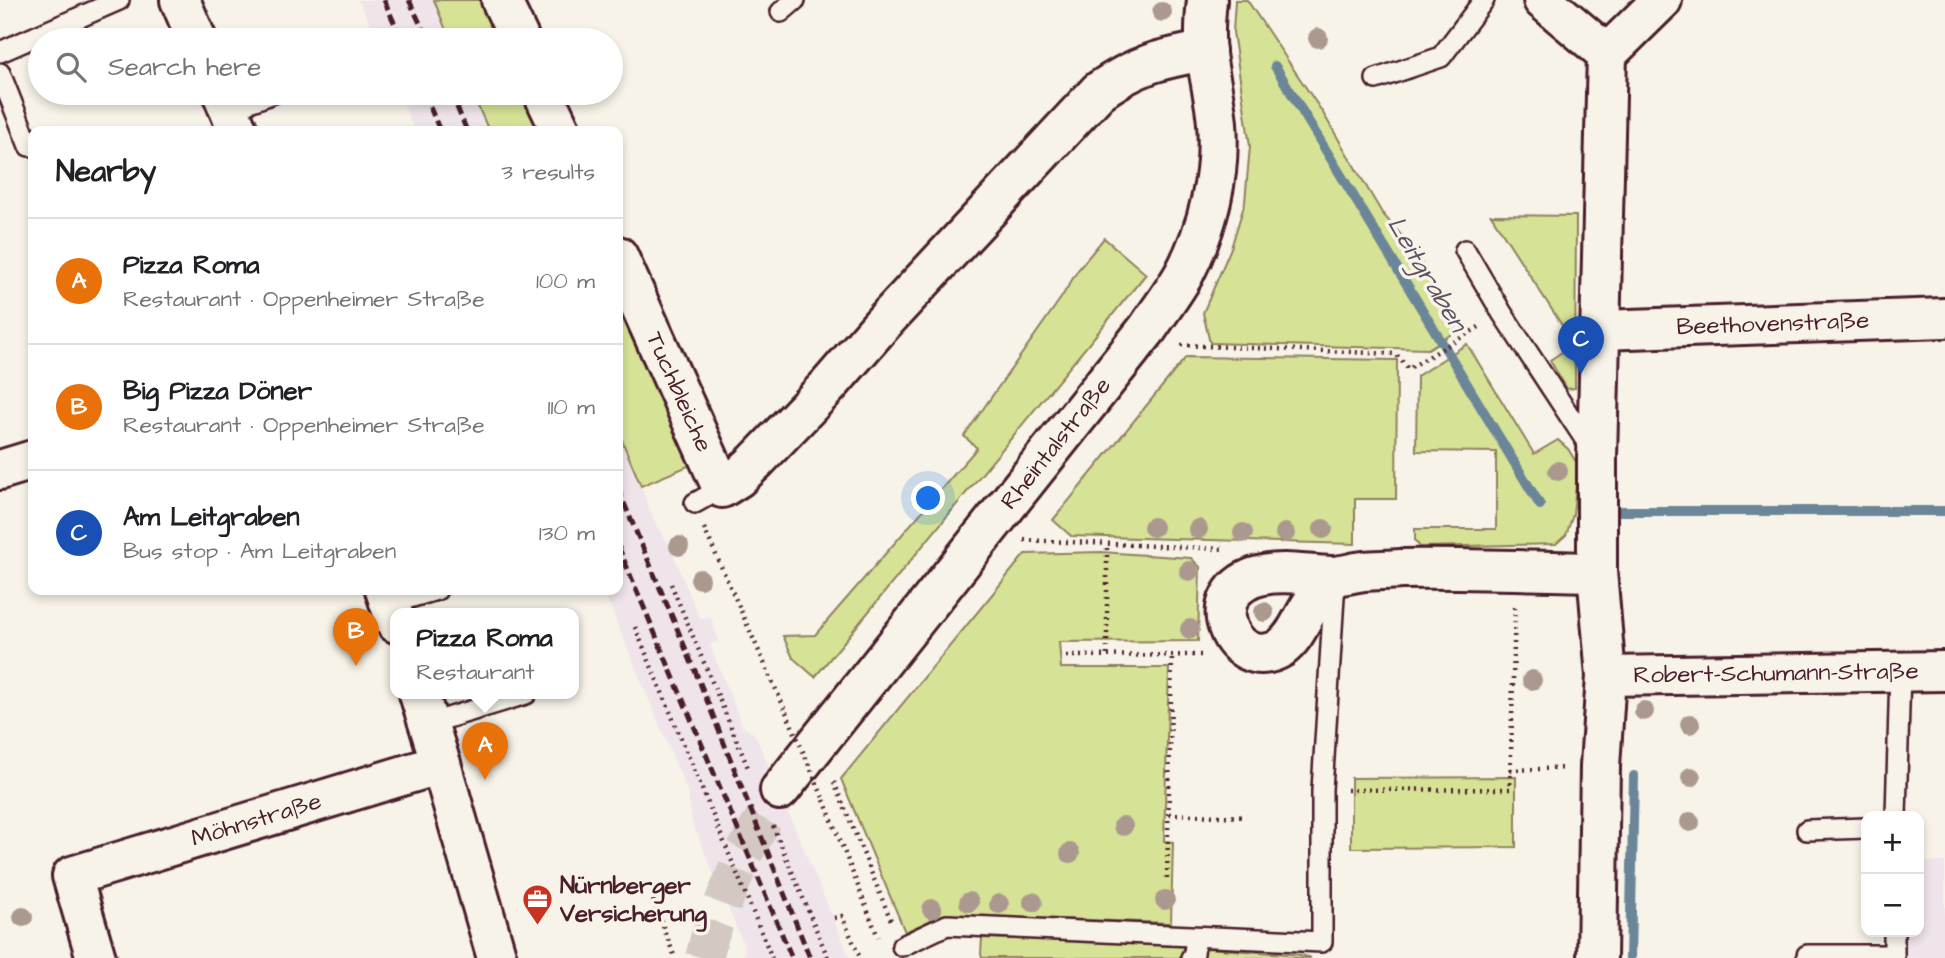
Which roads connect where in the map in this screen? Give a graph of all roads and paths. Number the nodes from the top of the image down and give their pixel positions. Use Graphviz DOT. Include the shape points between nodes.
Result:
graph roads {
  1 [pos="119,0"];
  2 [pos="180,0"];
  3 [pos="501,0"];
  4 [pos="1207,0"];
  5 [pos="1484,0"];
  6 [pos="1543,0"];
  7 [pos="1662,0"];
  8 [pos="55,28"];
  9 [pos="192,28"];
  10 [pos="514,28"];
  11 [pos="28,40"];
  12 [pos="1206,51"];
  13 [pos="0,52"];
  14 [pos="1607,54"];
  15 [pos="0,73"];
  16 [pos="1376,79"];
  17 [pos="549,105"];
  18 [pos="559,126"];
  19 [pos="28,143"];
  20 [pos="1465,250"];
  21 [pos="623,269"];
  22 [pos="1945,318"];
  23 [pos="1601,330"];
  24 [pos="1462,336"];
  25 [pos="1176,345"];
  26 [pos="1597,458"];
  27 [pos="28,462"];
  28 [pos="0,471"];
  29 [pos="708,496"];
  30 [pos="1020,540"];
  31 [pos="1107,544"];
  32 [pos="1206,549"];
  33 [pos="1516,571"];
  34 [pos="1597,572"];
  35 [pos="1335,576"];
  36 [pos="422,595"];
  37 [pos="390,606"];
  38 [pos="635,627"];
  39 [pos="1233,638"];
  40 [pos="1172,655"];
  41 [pos="1066,656"];
  42 [pos="1107,656"];
  43 [pos="1900,671"];
  44 [pos="1945,671"];
  45 [pos="1606,676"];
  46 [pos="492,699"];
  47 [pos="424,709"];
  48 [pos="441,764"];
  49 [pos="1600,766"];
  50 [pos="1510,771"];
  51 [pos="833,780"];
  52 [pos="780,790"];
  53 [pos="1322,790"];
  54 [pos="1896,811"];
  55 [pos="1169,814"];
  56 [pos="1245,817"];
  57 [pos="1861,828"];
  58 [pos="1807,830"];
  59 [pos="1167,877"];
  60 [pos="653,900"];
  61 [pos="834,918"];
  62 [pos="1196,937"];
  63 [pos="1894,937"];
  64 [pos="880,941"];
  65 [pos="902,946"];
  66 [pos="1807,955"];
  67 [pos="1894,957"];
  68 [pos="96,958"];
  69 [pos="497,958"];
  70 [pos="675,958"];
  71 [pos="772,958"];
  72 [pos="860,958"];
  73 [pos="1191,958"];
  74 [pos="1597,958"];
  1 -- 8 [label="lane"];
  2 -- 9 [label="street"];
  3 -- 10 [label="street"];
  4 -- 12 [label="street, Rheintalstraße"];
  5 -- 16 [label="lane" via="1441,57"];
  6 -- 14 [label="street"];
  7 -- 14 [label="street"];
  11 -- 13 [label="lane"];
  12 -- 29 [label="street" via="1132,70 1099,91 756,461"];
  12 -- 52 [label="street, Rheintalstraße" via="1217,151 1208,217 1183,276 1148,327"];
  14 -- 23 [label="street"];
  15 -- 19 [label="lane"];
  17 -- 18 [label="street"];
  20 -- 26 [label="lane"];
  21 -- 29 [label="street, Tuchbleiche"];
  22 -- 23 [label="street, Beethovenstraße"];
  23 -- 26 [label="street"];
  24 -- 25 [label="path" via="1408,369 1396,354"];
  26 -- 34 [label="street"];
  27 -- 28 [label="street"];
  29 -- 64 [label="path, bridge" via="702,524 824,800"];
  30 -- 31 [label="path"];
  31 -- 32 [label="path"];
  31 -- 42 [label="path"];
  33 -- 34 [label="street"];
  33 -- 35 [label="street" via="1403,569"];
  33 -- 50 [label="path"];
  34 -- 45 [label="street"];
  35 -- 39 [label="street" via="1292,639 1278,649 1261,653 1245,649"];
  35 -- 39 [label="street" via="1277,572 1245,582 1227,603 1224,616"];
  35 -- 53 [label="lane"];
  36 -- 37 [label="lane"];
  38 -- 71 [label="path"];
  39 -- 40 [label="path" via="1205,654"];
  40 -- 42 [label="path"];
  40 -- 55 [label="path"];
  41 -- 42 [label="path"];
  43 -- 44 [label="street, Robert-Schumann-Straße"];
  43 -- 45 [label="street, Robert-Schumann-Straße"];
  43 -- 54 [label="lane"];
  45 -- 49 [label="street"];
  46 -- 47 [label="lane"];
  47 -- 48 [label="street"];
  48 -- 68 [label="street, Möhnstraße" via="72,876"];
  48 -- 69 [label="street"];
  49 -- 50 [label="path"];
  49 -- 74 [label="street"];
  50 -- 53 [label="path" via="1510,789"];
  51 -- 65 [label="path"];
  53 -- 62 [label="lane" via="1322,942"];
  55 -- 56 [label="path"];
  55 -- 59 [label="path"];
  57 -- 58 [label="lane"];
  60 -- 70 [label="path"];
  61 -- 72 [label="path" via="842,916"];
  62 -- 65 [label="lane" via="947,925"];
  62 -- 73 [label="lane"];
  63 -- 67 [label="lane"];
  66 -- 67 [label="lane"];
}
